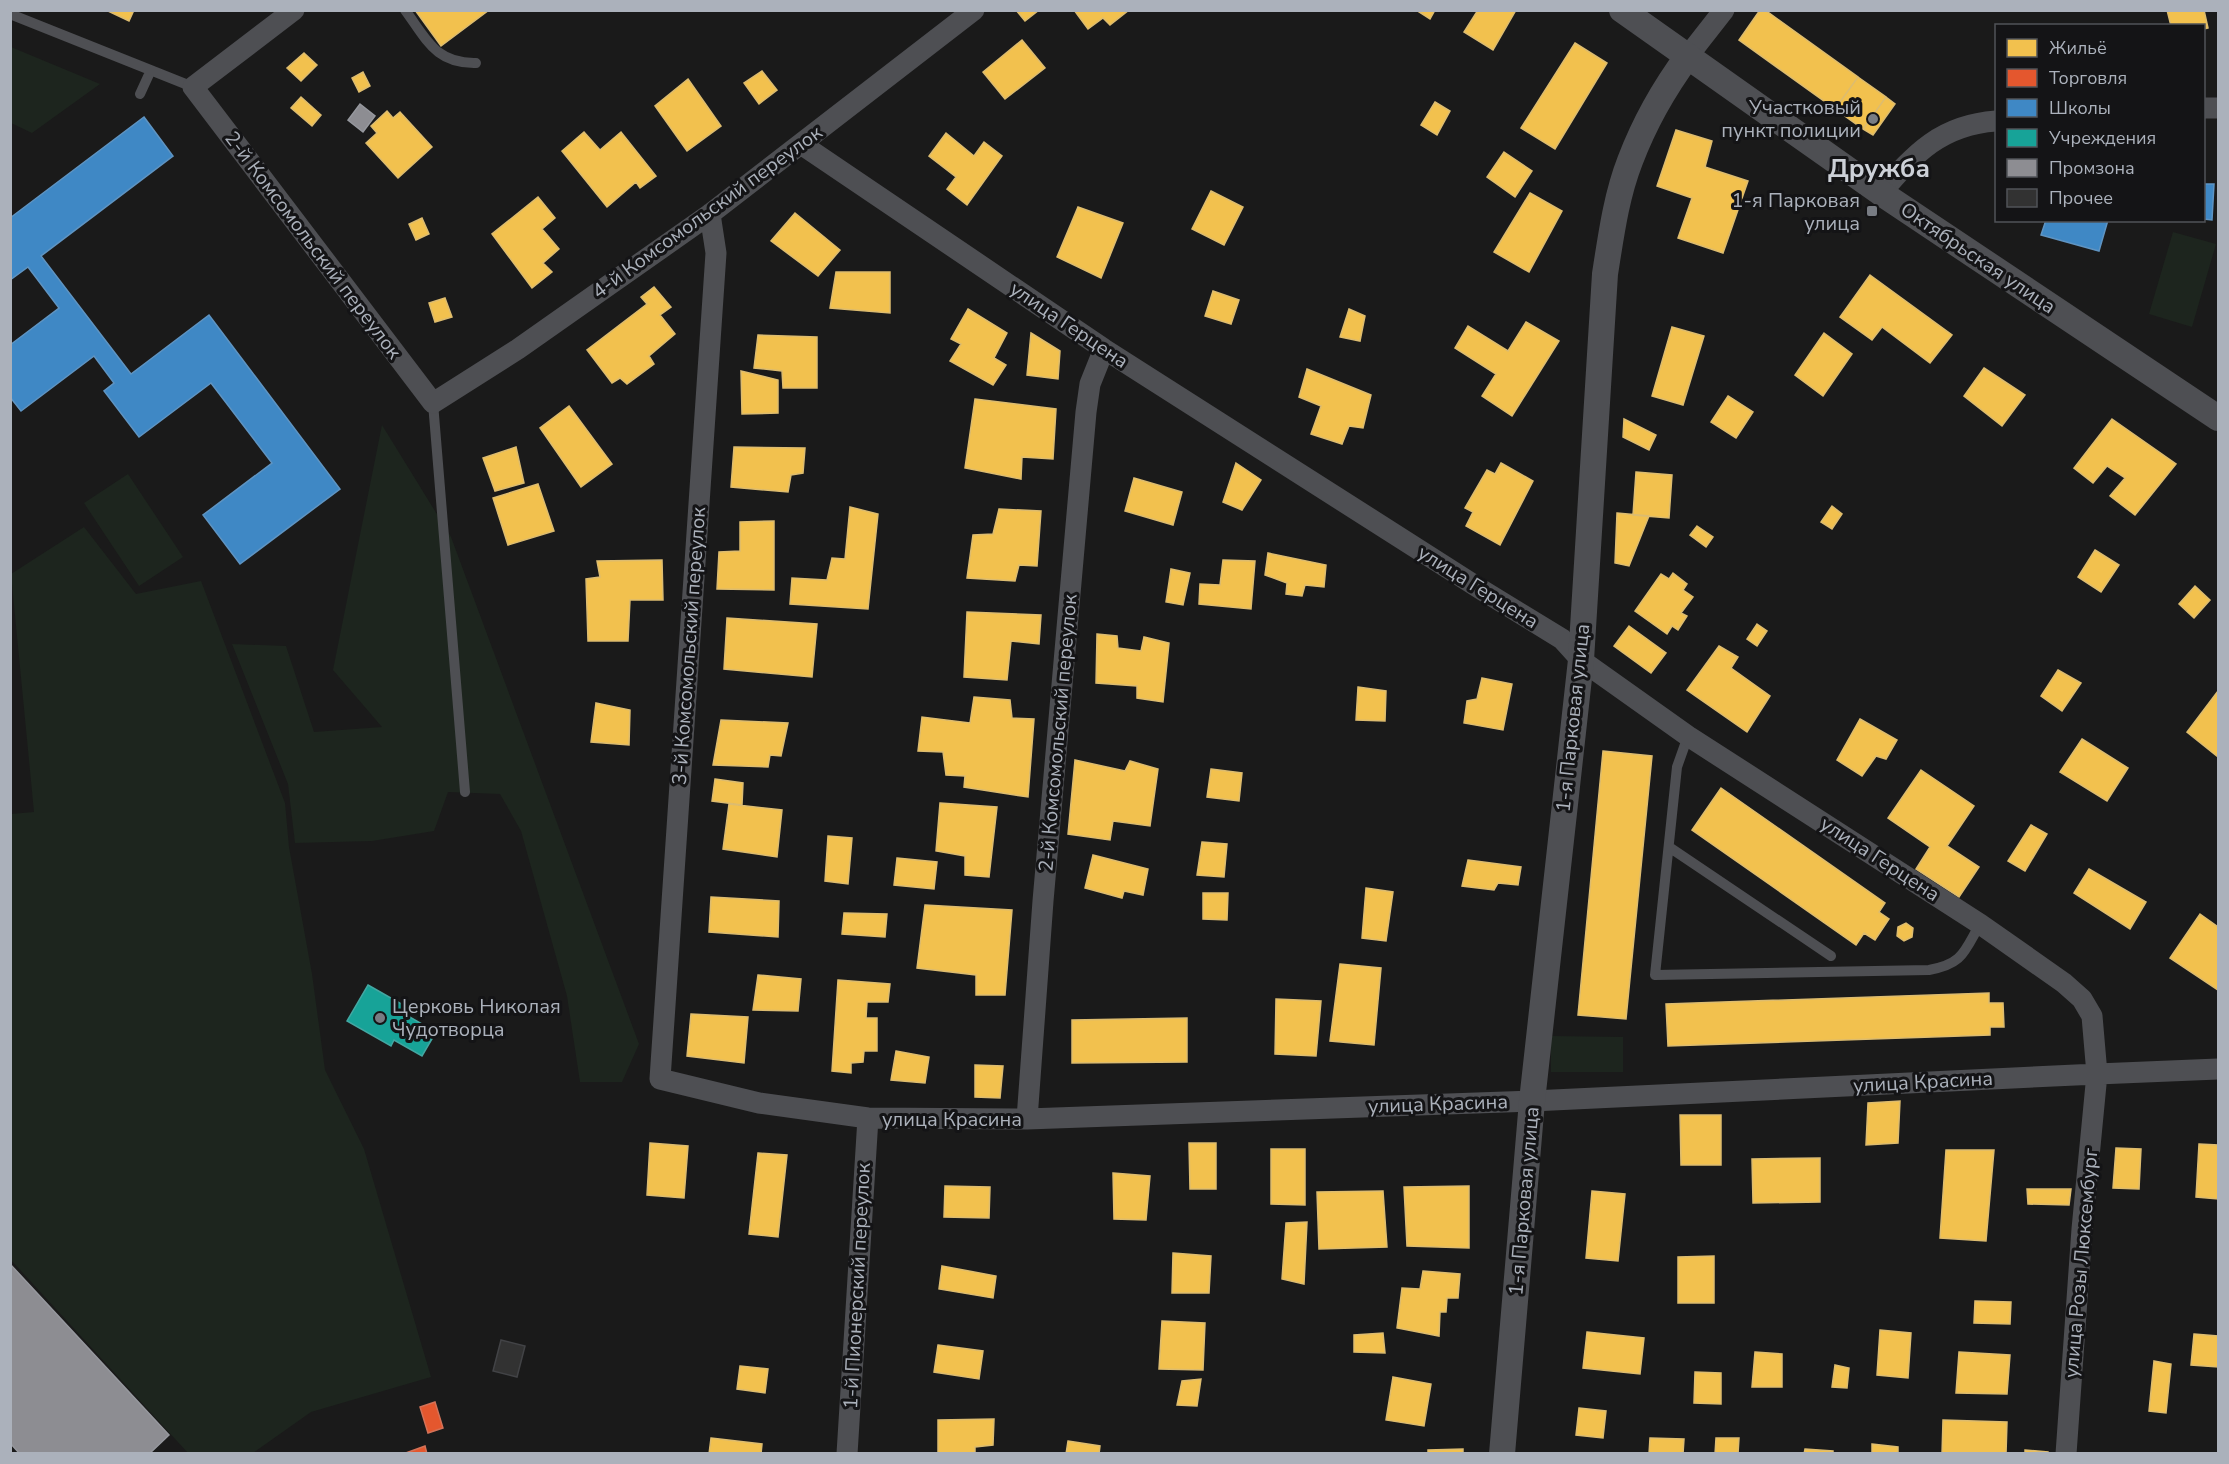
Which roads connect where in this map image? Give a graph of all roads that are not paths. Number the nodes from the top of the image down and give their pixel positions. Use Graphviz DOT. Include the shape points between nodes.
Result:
graph roads {
  1 [pos="294,10"];
  2 [pos="405,10"];
  3 [pos="974,10"];
  4 [pos="1622,10"];
  5 [pos="1724,10"];
  6 [pos="10,14"];
  7 [pos="1688,56"];
  8 [pos="477,63"];
  9 [pos="151,70"];
  10 [pos="193,87"];
  11 [pos="141,94"];
  12 [pos="1995,121"];
  13 [pos="801,144"];
  14 [pos="1881,193"];
  15 [pos="710,214"];
  16 [pos="1104,349"];
  17 [pos="433,403"];
  18 [pos="2218,418"];
  19 [pos="1581,660"];
  20 [pos="1688,736"];
  21 [pos="465,792"];
  22 [pos="1669,847"];
  23 [pos="1980,924"];
  24 [pos="1831,956"];
  25 [pos="2218,1070"];
  26 [pos="2097,1074"];
  27 [pos="660,1079"];
  28 [pos="1532,1101"];
  29 [pos="868,1118"];
  30 [pos="1027,1119"];
  31 [pos="847,1454"];
  32 [pos="1502,1454"];
  33 [pos="2066,1454"];
  1 -- 10 [label="street"];
  2 -- 8 [label="lane" via="446,59"];
  3 -- 13 [label="street, 4-й Комсомольский переулок"];
  4 -- 7 [label="street, Октябрьская улица"];
  5 -- 7 [label="street, 1-я Парковая улица"];
  6 -- 9 [label="lane"];
  7 -- 14 [label="street, Октябрьская улица"];
  7 -- 19 [label="street, 1-я Парковая улица" via="1644,128 1615,213 1605,274"];
  9 -- 10 [label="lane"];
  9 -- 11 [label="lane"];
  10 -- 17 [label="street, 2-й Комсомольский переулок"];
  12 -- 14 [label="street" via="1948,131 1924,147"];
  13 -- 15 [label="street, 4-й Комсомольский переулок"];
  13 -- 16 [label="street, улица Герцена"];
  14 -- 18 [label="street, Октябрьская улица"];
  15 -- 17 [label="street, 4-й Комсомольский переулок" via="518,349"];
  15 -- 27 [label="street, 3-й Комсомольский переулок" via="716,253"];
  16 -- 19 [label="street, улица Герцена" via="1562,639"];
  16 -- 30 [label="street, 2-й Комсомольский переулок" via="1090,384 1086,412"];
  17 -- 21 [label="lane"];
  19 -- 20 [label="street, улица Герцена"];
  19 -- 28 [label="street, 1-я Парковая улица"];
  20 -- 22 [label="lane" via="1677,767"];
  20 -- 23 [label="street, улица Герцена"];
  22 -- 23 [label="lane" via="1655,975 1929,970 1947,967 1958,960"];
  22 -- 24 [label="lane"];
  23 -- 26 [label="street, улица Герцена" via="2082,999 2092,1016"];
  25 -- 26 [label="street, улица Красина"];
  26 -- 28 [label="street, улица Красина"];
  26 -- 33 [label="street, улица Розы Люксембург"];
  27 -- 29 [label="street, улица Красина" via="759,1103"];
  28 -- 30 [label="street, улица Красина"];
  28 -- 32 [label="street, 1-я Парковая улица"];
  29 -- 30 [label="street, улица Красина"];
  29 -- 31 [label="street, 1-й Пионерский переулок"];
}
